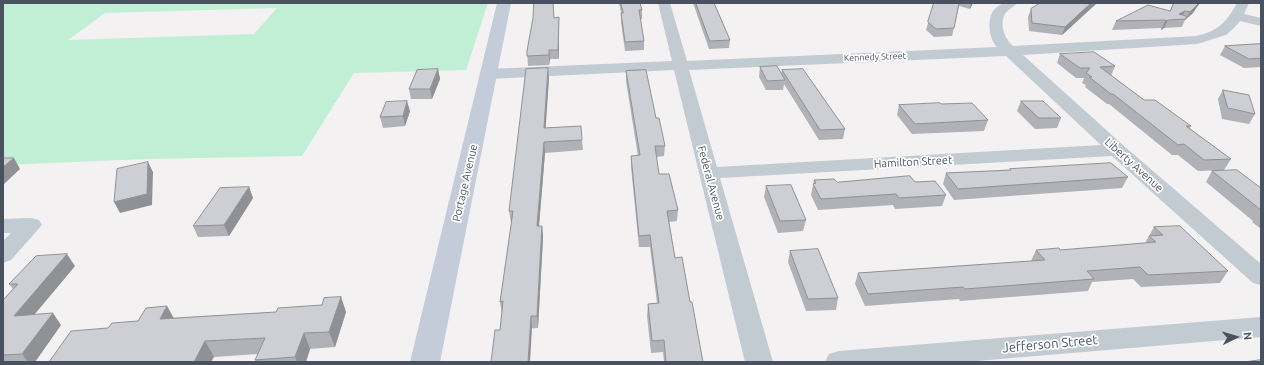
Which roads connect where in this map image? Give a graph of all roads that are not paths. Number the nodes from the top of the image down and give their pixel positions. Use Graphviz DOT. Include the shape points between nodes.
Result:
graph roads {
  1 [pos="504,3"];
  2 [pos="664,3"];
  3 [pos="1011,3"];
  4 [pos="1240,10"];
  5 [pos="1261,22"];
  6 [pos="1009,51"];
  7 [pos="680,65"];
  8 [pos="489,74"];
  9 [pos="1117,150"];
  10 [pos="709,174"];
  11 [pos="3,226"];
  12 [pos="3,254"];
  13 [pos="1261,278"];
  14 [pos="1261,327"];
  15 [pos="425,362"];
  16 [pos="759,362"];
  17 [pos="839,362"];
  1 -- 8 [label="street, Portage Avenue"];
  2 -- 7 [label="street, Federal Avenue"];
  3 -- 6 [label="street, Liberty Avenue" via="999,12 996,27 1000,42"];
  4 -- 5 [label="street"];
  4 -- 6 [label="street, Kennedy Street" via="1229,28 1214,36 1197,40"];
  6 -- 7 [label="street, Kennedy Street"];
  6 -- 9 [label="street, Liberty Avenue"];
  7 -- 8 [label="street, Kennedy Street"];
  7 -- 10 [label="street, Federal Avenue"];
  8 -- 15 [label="street, Portage Avenue"];
  9 -- 10 [label="street, Hamilton Street"];
  9 -- 13 [label="street, Liberty Avenue"];
  10 -- 16 [label="street, Federal Avenue"];
  11 -- 12 [label="street" via="31,225"];
  14 -- 17 [label="street, Jefferson Street"];
}
